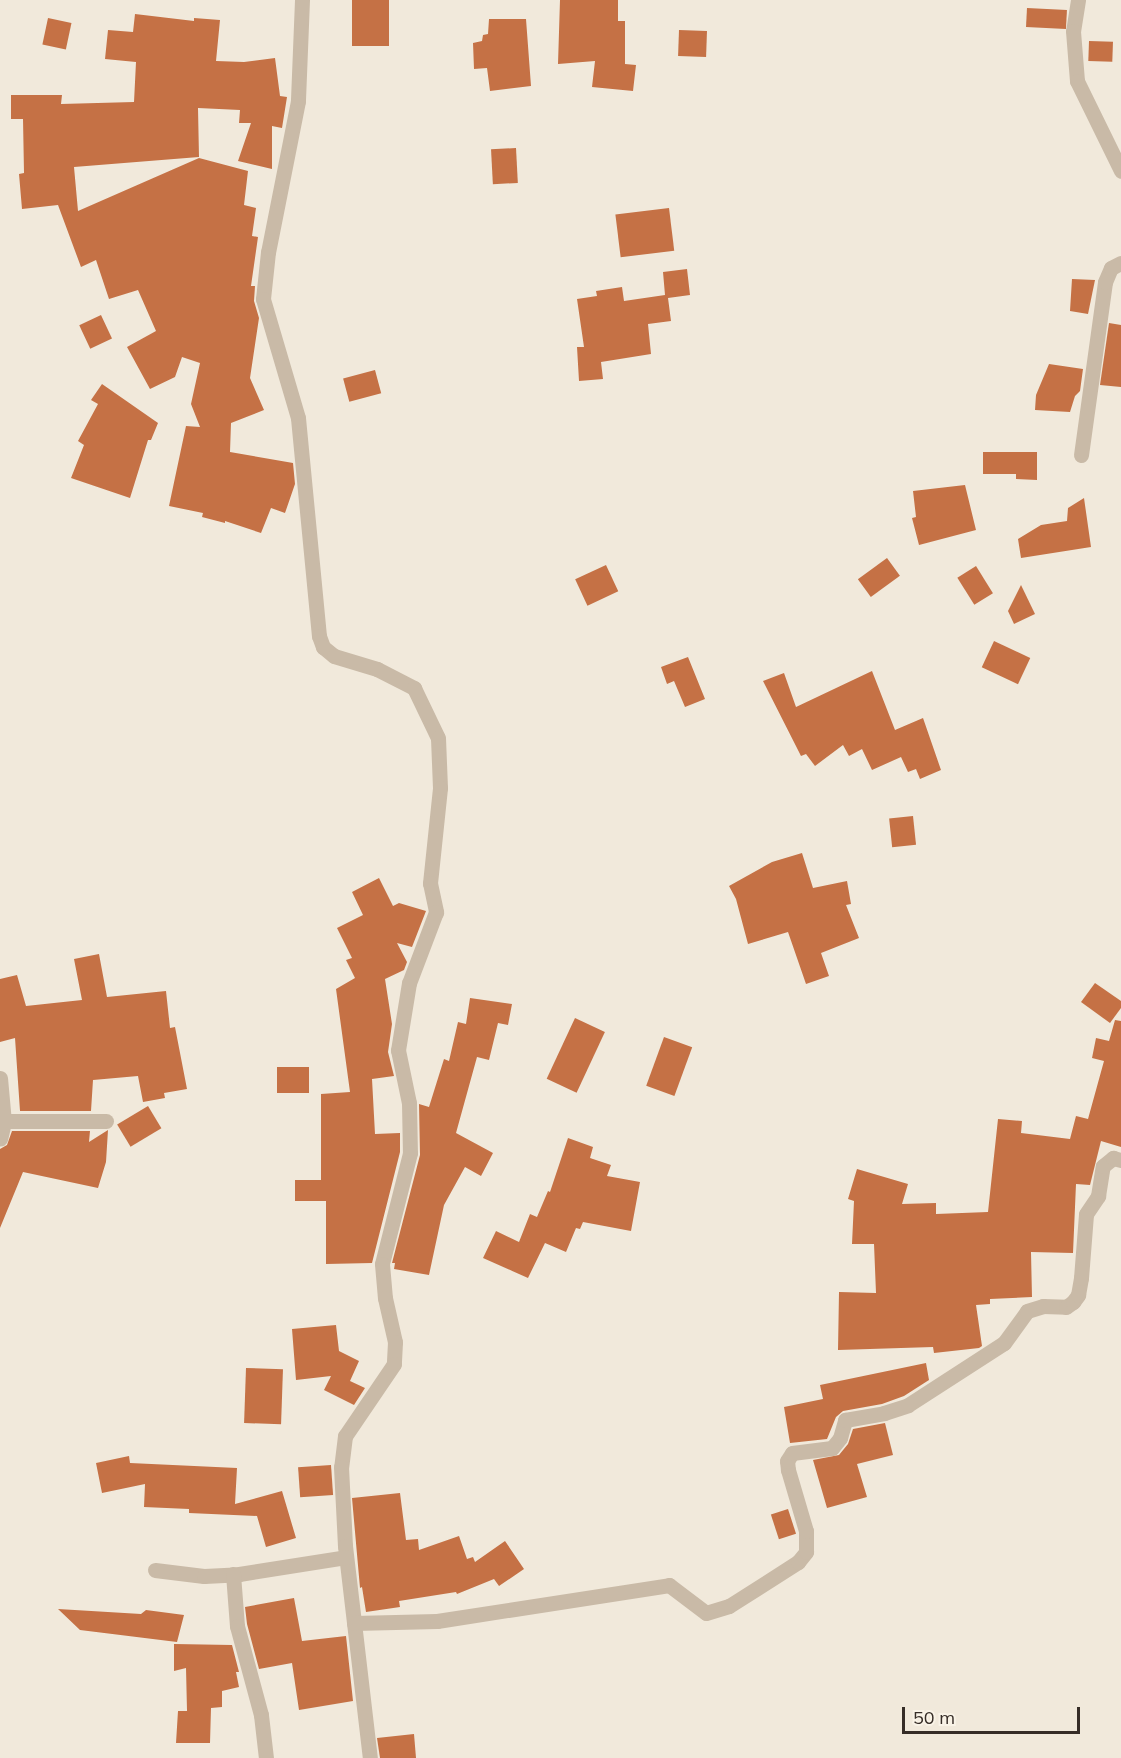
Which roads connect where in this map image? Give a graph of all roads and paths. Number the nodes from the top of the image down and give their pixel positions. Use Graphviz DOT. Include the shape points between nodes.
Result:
graph roads {
  1 [pos="302,0"];
  2 [pos="1078,0"];
  3 [pos="1121,171"];
  4 [pos="1121,263"];
  5 [pos="1081,455"];
  6 [pos="0,1078"];
  7 [pos="2,1121"];
  8 [pos="106,1121"];
  9 [pos="0,1139"];
  10 [pos="1121,1160"];
  11 [pos="346,1557"];
  12 [pos="155,1570"];
  13 [pos="233,1574"];
  14 [pos="354,1623"];
  15 [pos="266,1758"];
  16 [pos="370,1758"];
  1 -- 11 [label="street" via="298,101 268,252 263,299 298,418 319,636 323,647 334,656 377,669 414,688 438,738 440,788 430,883 436,912 409,983 398,1050 409,1103 410,1153 382,1264 395,1342 394,1364 345,1436 341,1467"];
  2 -- 3 [label="street" via="1073,31 1077,81"];
  4 -- 5 [label="street" via="1107,274"];
  6 -- 7 [label="street"];
  7 -- 8 [label="street"];
  7 -- 9 [label="street"];
  10 -- 14 [label="street" via="1113,1158 1102,1166 1098,1196 1086,1214 1081,1278 1073,1302 1066,1307 1043,1306 1027,1311 1005,1342 908,1405 845,1420 840,1438 832,1448 792,1453 787,1461 788,1470 806,1531 806,1552 798,1562 729,1606 706,1612 669,1585 437,1621"];
  11 -- 13 [label="street"];
  11 -- 14 [label="street"];
  12 -- 13 [label="street" via="204,1576"];
  13 -- 15 [label="street" via="237,1626 261,1715"];
  14 -- 16 [label="street"];
}
